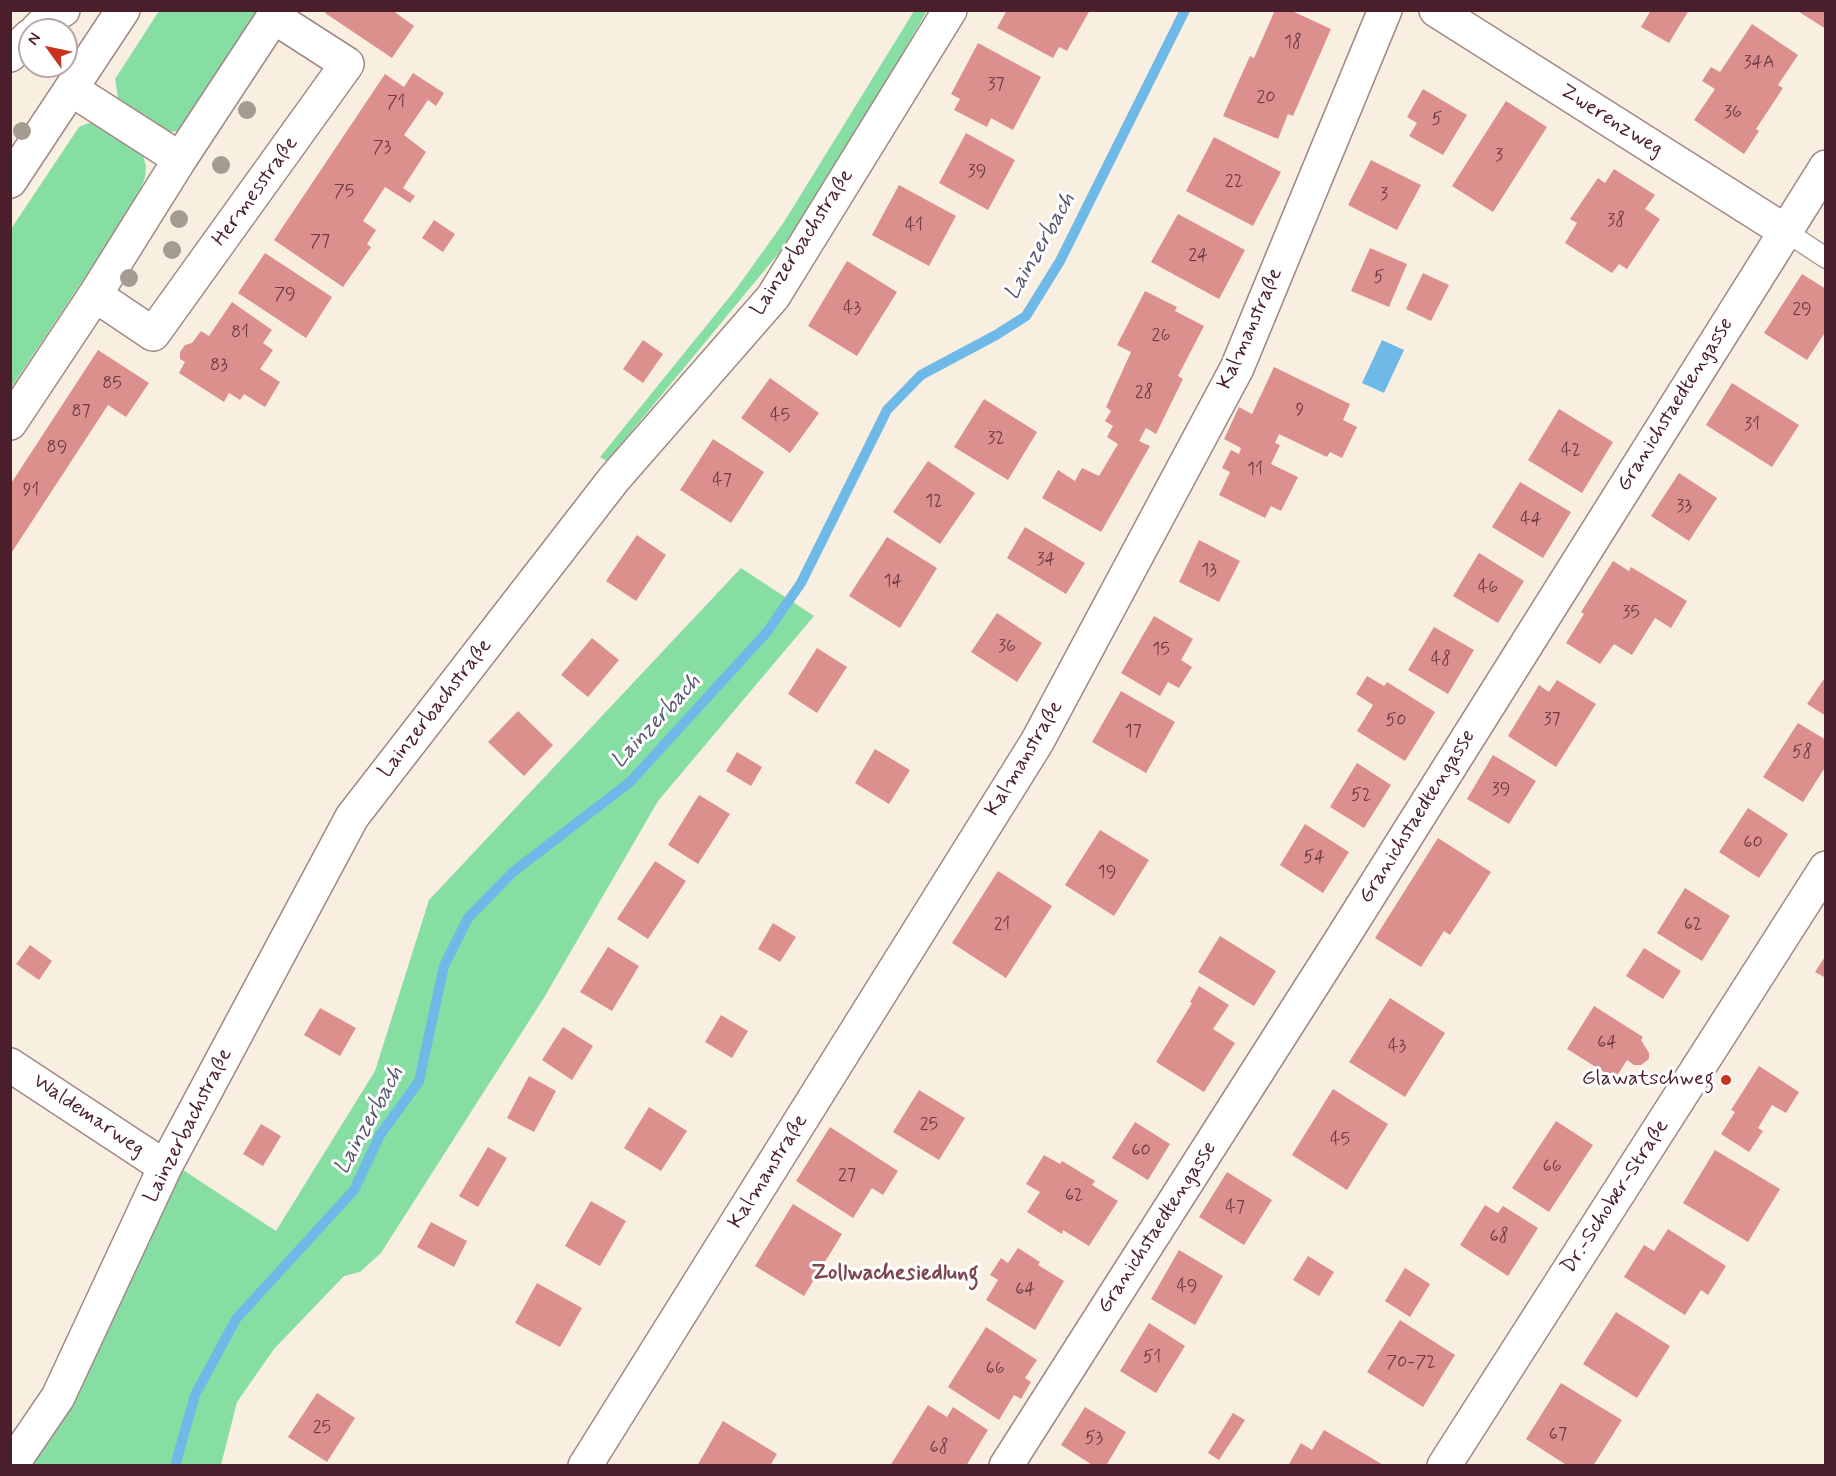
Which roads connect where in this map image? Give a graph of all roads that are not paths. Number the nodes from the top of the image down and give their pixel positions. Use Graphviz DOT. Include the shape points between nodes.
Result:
graph roads {
  1 [pos="63,10"];
  2 [pos="123,10"];
  3 [pos="950,10"];
  4 [pos="1385,10"];
  5 [pos="1436,10"];
  6 [pos="276,14"];
  7 [pos="50,18"];
  8 [pos="71,90"];
  9 [pos="180,159"];
  10 [pos="1826,167"];
  11 [pos="10,181"];
  12 [pos="1785,231"];
  13 [pos="1826,258"];
  14 [pos="94,295"];
  15 [pos="10,423"];
  16 [pos="1825,868"];
  17 [pos="10,1065"];
  18 [pos="165,1167"];
  19 [pos="11,1466"];
  20 [pos="585,1466"];
  21 [pos="1006,1466"];
  22 [pos="1444,1466"];
  1 -- 7 [label="street"];
  2 -- 8 [label="street"];
  3 -- 18 [label="street, Lainzerbachstraße" via="772,297 614,479 352,817"];
  4 -- 20 [label="street, Kalmanstraße" via="1237,368 1037,742"];
  5 -- 12 [label="street, Zwerenzweg"];
  6 -- 9 [label="street, Hermesstraße"];
  6 -- 14 [label="street, Hermesstraße" via="347,64 153,334"];
  8 -- 9 [label="street"];
  8 -- 11 [label="street"];
  9 -- 14 [label="street, Hermesstraße"];
  10 -- 12 [label="street, Granichstaedtengasse"];
  12 -- 13 [label="lane"];
  12 -- 21 [label="street, Granichstaedtengasse"];
  14 -- 15 [label="street, Hermesstraße"];
  16 -- 22 [label="street, Dr.-Schober-Straße"];
  17 -- 18 [label="street, Waldemarweg"];
  18 -- 19 [label="street, Lainzerbachstraße" via="58,1397"];
}
